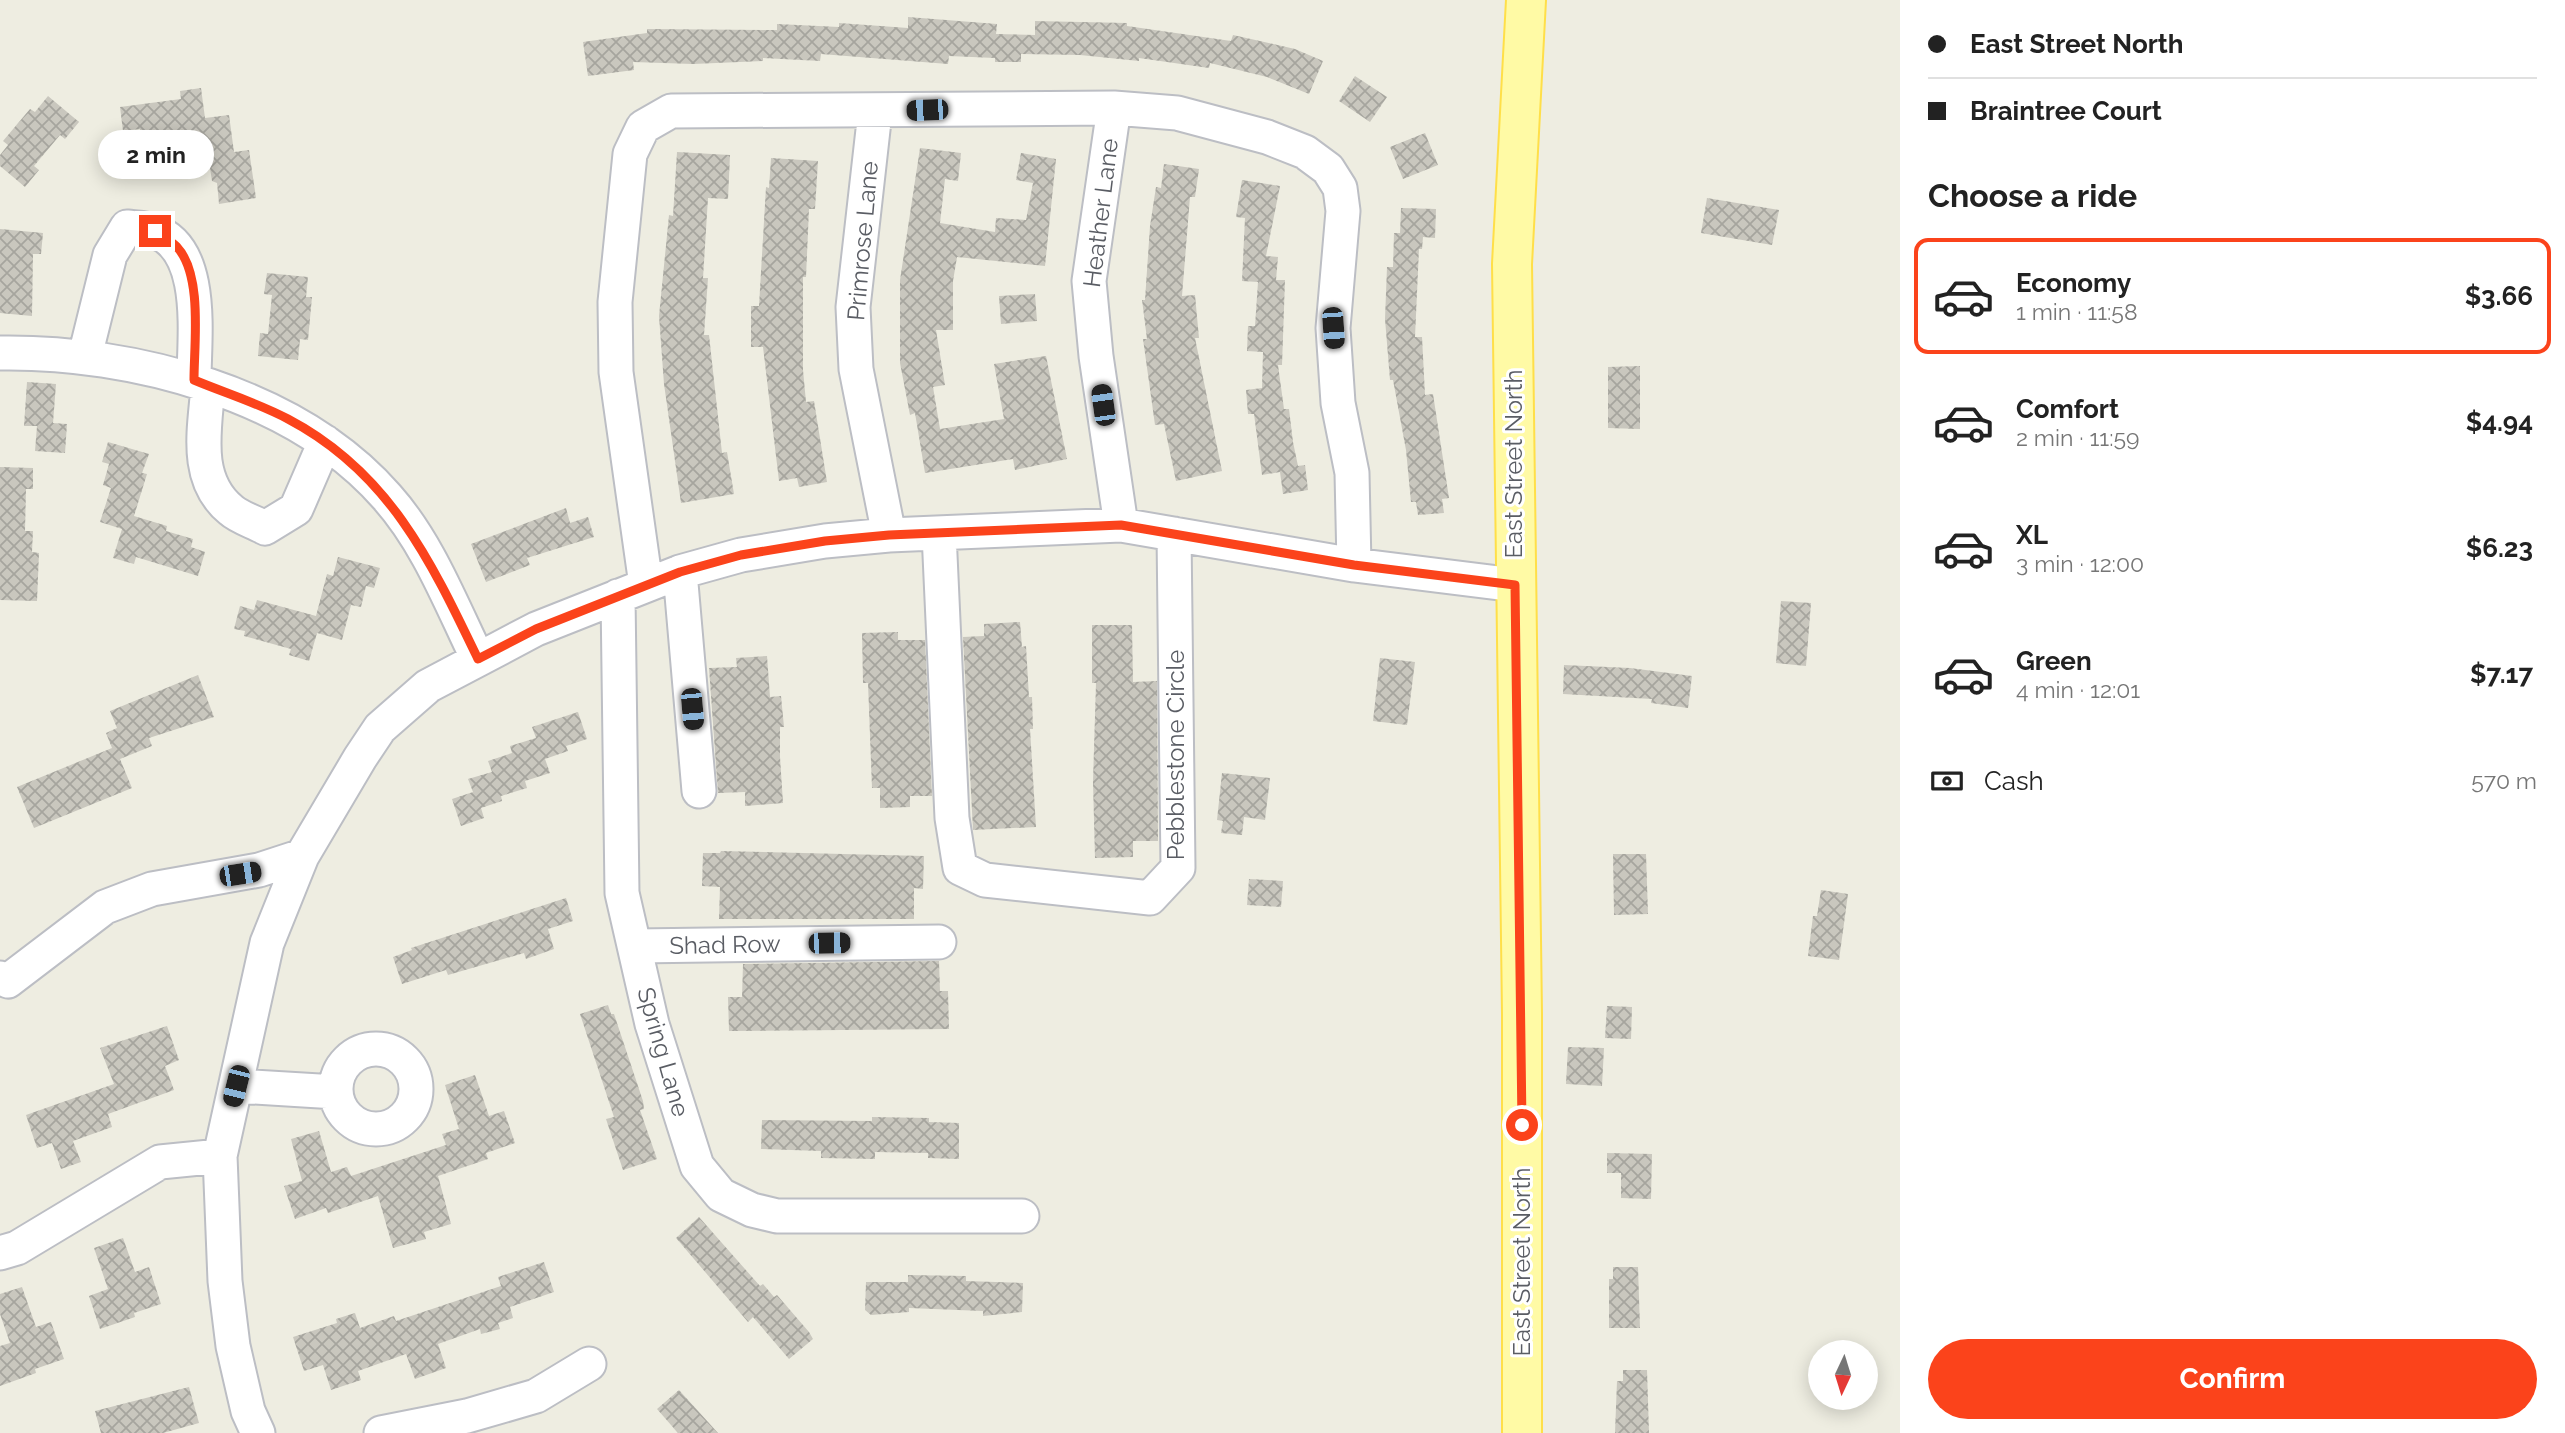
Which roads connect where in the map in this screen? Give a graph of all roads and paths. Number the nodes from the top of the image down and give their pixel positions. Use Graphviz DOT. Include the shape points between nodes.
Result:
graph roads {
  1 [pos="1525,0"];
  2 [pos="1114,108"];
  3 [pos="875,112"];
  4 [pos="0,352"];
  5 [pos="85,356"];
  6 [pos="201,383"];
  7 [pos="325,442"];
  8 [pos="1121,525"];
  9 [pos="939,533"];
  10 [pos="1174,534"];
  11 [pos="889,535"];
  12 [pos="1354,565"];
  13 [pos="680,572"];
  14 [pos="1515,585"];
  15 [pos="632,590"];
  16 [pos="478,659"];
  17 [pos="699,791"];
  18 [pos="302,856"];
  19 [pos="939,942"];
  20 [pos="636,946"];
  21 [pos="0,978"];
  22 [pos="236,1086"];
  23 [pos="336,1092"];
  24 [pos="219,1156"];
  25 [pos="1022,1216"];
  26 [pos="0,1253"];
  27 [pos="589,1364"];
  28 [pos="258,1433"];
  29 [pos="381,1433"];
  30 [pos="1522,1433"];
  1 -- 14 [label="main road, East Street North" via="1512,264"];
  2 -- 3 [label="street, Spring Lane"];
  2 -- 8 [label="street, Heather Lane" via="1089,281"];
  2 -- 12 [label="street, Spring Lane" via="1177,113 1267,137 1305,152 1328,169 1340,188 1343,211 1333,328 1338,403 1352,473"];
  3 -- 11 [label="street, Primrose Lane" via="853,307 856,369"];
  3 -- 15 [label="street, Spring Lane" via="671,111 643,127 630,154 615,302"];
  4 -- 5 [label="street"];
  5 -- 6 [label="street"];
  5 -- 6 [label="street" via="110,255 127,227 155,231 178,248 191,278"];
  6 -- 7 [label="street" via="288,419"];
  6 -- 7 [label="street" via="202,455 212,486 231,510 265,527 296,509"];
  7 -- 16 [label="street" via="387,497 429,559"];
  8 -- 9 [label="street"];
  8 -- 10 [label="street"];
  9 -- 10 [label="street, Pebblestone Circle" via="952,818 960,868 985,880 1150,898 1178,868"];
  9 -- 11 [label="street"];
  10 -- 12 [label="street"];
  11 -- 13 [label="street" via="741,555"];
  12 -- 14 [label="street"];
  13 -- 15 [label="street"];
  13 -- 17 [label="street"];
  14 -- 30 [label="main road, East Street North"];
  15 -- 16 [label="street" via="536,629"];
  15 -- 20 [label="street, Spring Lane" via="620,848 622,892"];
  16 -- 18 [label="street" via="428,686 380,728"];
  18 -- 21 [label="street" via="259,870 152,889 105,907 8,981"];
  18 -- 22 [label="street" via="267,943"];
  19 -- 20 [label="street, Shad Row"];
  20 -- 25 [label="street, Spring Lane" via="652,1024 697,1166 721,1195 777,1216"];
  22 -- 23 [label="street"];
  22 -- 24 [label="street"];
  24 -- 26 [label="street" via="160,1162 17,1248"];
  24 -- 28 [label="street" via="233,1346 248,1411"];
  27 -- 29 [label="street" via="536,1396"];
}
